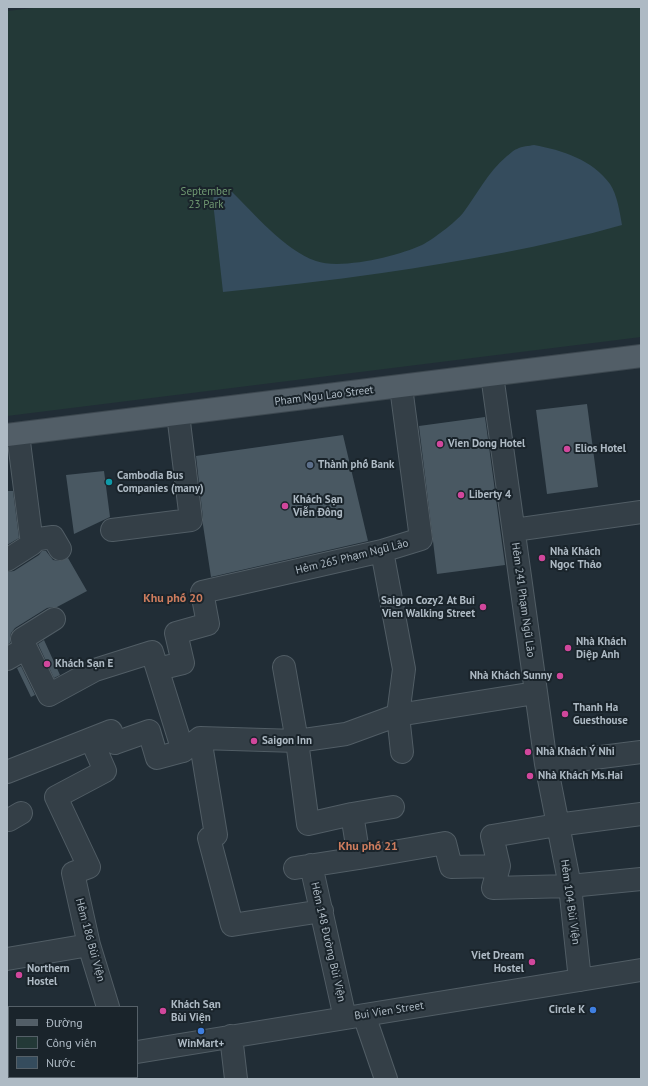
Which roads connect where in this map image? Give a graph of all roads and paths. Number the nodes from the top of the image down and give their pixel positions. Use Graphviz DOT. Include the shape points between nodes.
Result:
graph roads {
  1 [pos="641,356"];
  2 [pos="492,375"];
  3 [pos="401,386"];
  4 [pos="178,414"];
  5 [pos="13,435"];
  6 [pos="641,512"];
  7 [pos="112,530"];
  8 [pos="514,530"];
  9 [pos="32,540"];
  10 [pos="60,549"];
  11 [pos="382,551"];
  12 [pos="7,560"];
  13 [pos="54,619"];
  14 [pos="26,648"];
  15 [pos="7,659"];
  16 [pos="284,667"];
  17 [pos="158,669"];
  18 [pos="535,693"];
  19 [pos="398,715"];
  20 [pos="92,739"];
  21 [pos="297,741"];
  22 [pos="191,744"];
  23 [pos="402,752"];
  24 [pos="641,752"];
  25 [pos="546,764"];
  26 [pos="7,772"];
  27 [pos="392,807"];
  28 [pos="352,814"];
  29 [pos="641,814"];
  30 [pos="558,825"];
  31 [pos="360,858"];
  32 [pos="499,866"];
  33 [pos="641,879"];
  34 [pos="570,886"];
  35 [pos="322,911"];
  36 [pos="90,945"];
  37 [pos="7,959"];
  38 [pos="641,970"];
  39 [pos="580,980"];
  40 [pos="108,1006"];
  41 [pos="355,1016"];
  42 [pos="231,1036"];
  43 [pos="138,1052"];
  44 [pos="236,1079"];
  45 [pos="386,1079"];
  1 -- 2 [label="main road, Pham Ngu Lao Street"];
  2 -- 3 [label="main road, Pham Ngu Lao Street"];
  2 -- 8 [label="street, Hẻm 241 Phạm Ngũ Lão"];
  3 -- 4 [label="main road, Pham Ngu Lao Street"];
  3 -- 11 [label="street, Hẻm 265 Phạm Ngũ Lão" via="421,539"];
  4 -- 5 [label="main road, Pham Ngu Lao Street"];
  4 -- 7 [label="street" via="191,520"];
  5 -- 9 [label="street"];
  6 -- 8 [label="street"];
  8 -- 18 [label="street, Hẻm 241 Phạm Ngũ Lão"];
  9 -- 10 [label="street" via="53,536"];
  9 -- 12 [label="street" via="32,544"];
  11 -- 17 [label="street, Hẻm 265 Phạm Ngũ Lão" via="202,592 208,624 176,633 184,663"];
  11 -- 19 [label="street" via="404,669"];
  13 -- 14 [label="street" via="22,639"];
  14 -- 15 [label="street"];
  14 -- 17 [label="street" via="48,695 94,670 152,652"];
  16 -- 21 [label="street"];
  17 -- 22 [label="street"];
  18 -- 19 [label="street"];
  18 -- 25 [label="street, Hẻm 241 Phạm Ngũ Lão"];
  19 -- 21 [label="street" via="346,734"];
  19 -- 23 [label="street"];
  20 -- 22 [label="street" via="111,730 115,743 149,731 157,758"];
  20 -- 26 [label="street"];
  20 -- 36 [label="street, Hẻm 186 Bùi Viện" via="105,770 56,797 89,867 74,874"];
  21 -- 22 [label="street"];
  21 -- 28 [label="street" via="308,824"];
  22 -- 35 [label="street" via="216,835 209,838 232,925"];
  24 -- 25 [label="street"];
  25 -- 30 [label="street, Hẻm 241 Phạm Ngũ Lão"];
  27 -- 28 [label="street"];
  28 -- 31 [label="street"];
  29 -- 30 [label="street"];
  30 -- 32 [label="street" via="492,836"];
  30 -- 34 [label="street, Hẻm 104 Bùi Viện"];
  31 -- 32 [label="street" via="445,843 451,867"];
  31 -- 35 [label="street, Hẻm 148 Đường Bùi Viện" via="303,867"];
  32 -- 34 [label="street" via="493,888"];
  33 -- 34 [label="street"];
  34 -- 39 [label="street, Hẻm 104 Bùi Viện"];
  35 -- 41 [label="street, Hẻm 148 Đường Bùi Viện"];
  36 -- 37 [label="street"];
  36 -- 40 [label="street, Hẻm 186 Bùi Viện"];
  38 -- 39 [label="street, Bui Vien Street"];
  39 -- 41 [label="street, Bui Vien Street"];
  41 -- 42 [label="street, Bui Vien Street"];
  41 -- 45 [label="street, Hẻm 148 Đường Bùi Viện"];
  42 -- 43 [label="street, Bui Vien Street"];
  42 -- 44 [label="street"];
}
